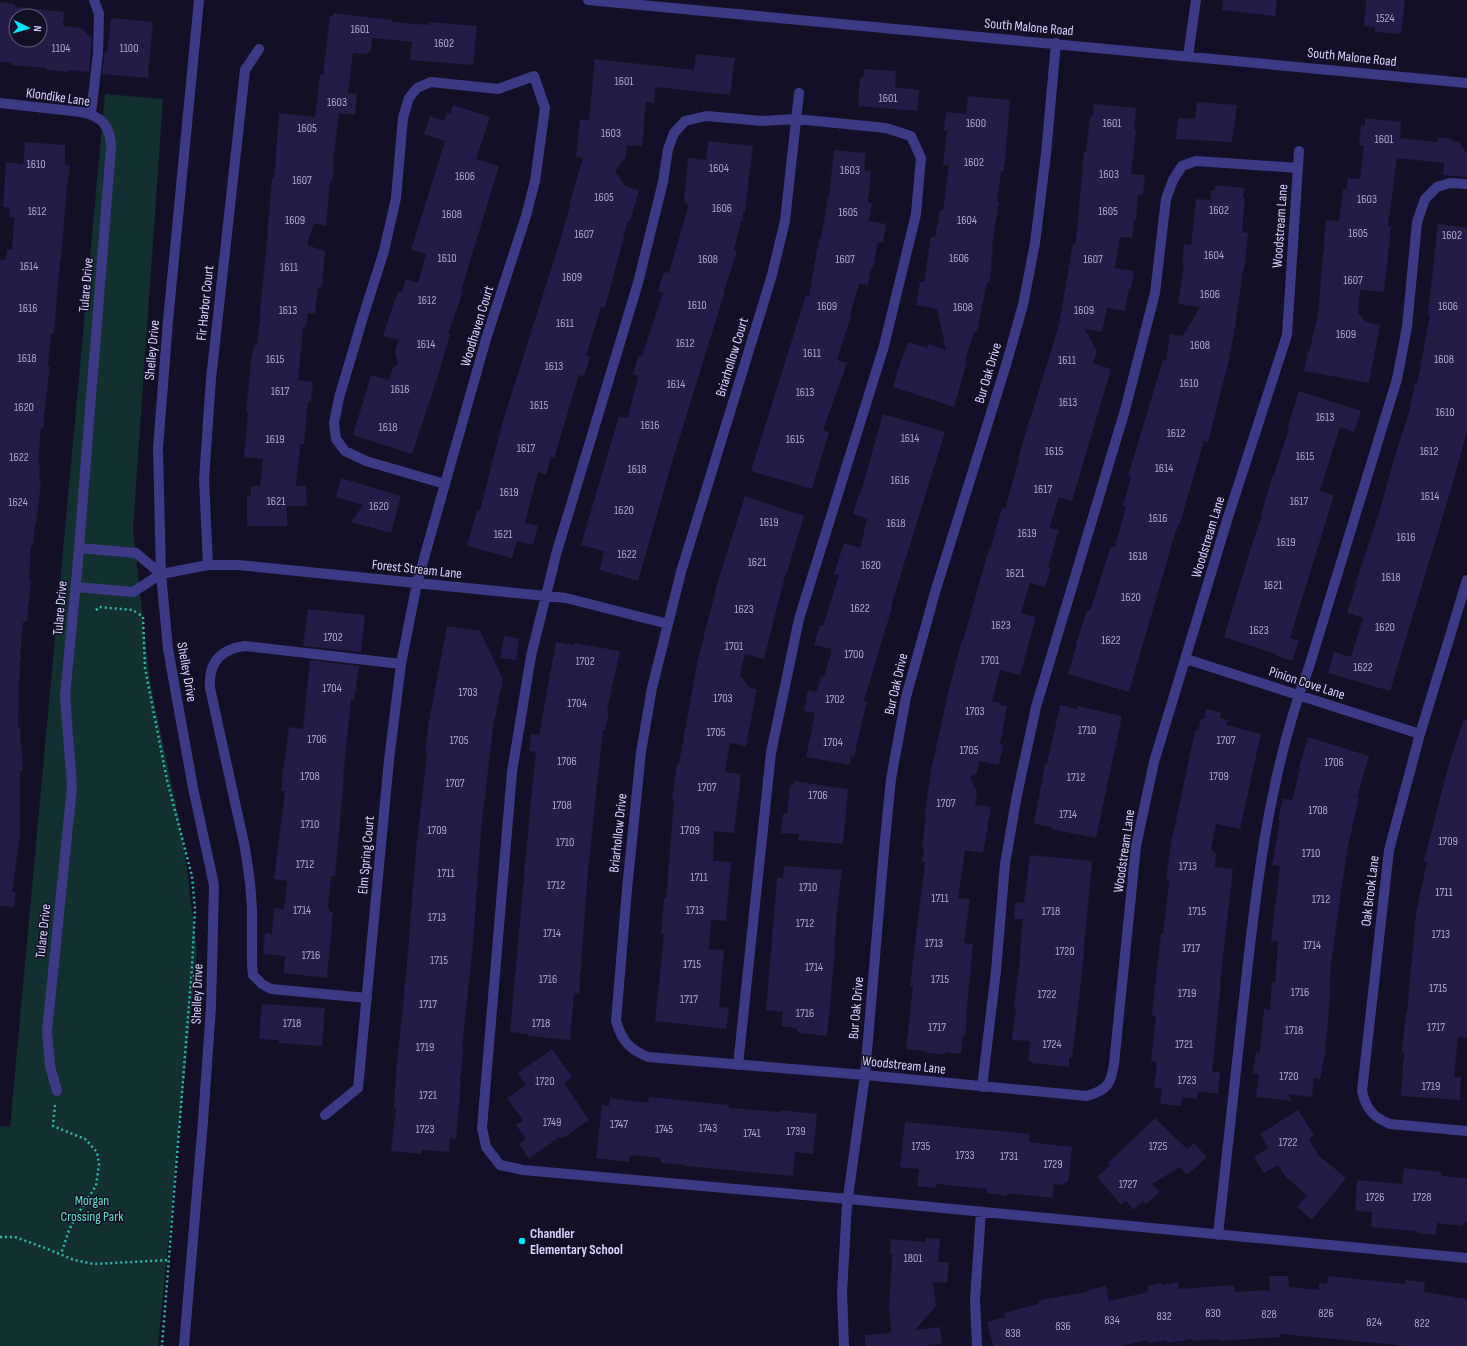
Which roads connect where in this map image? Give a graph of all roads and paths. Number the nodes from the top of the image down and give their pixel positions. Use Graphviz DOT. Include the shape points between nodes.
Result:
graph roads {
  1 [pos="94,0"];
  2 [pos="199,0"];
  3 [pos="588,0"];
  4 [pos="1196,0"];
  5 [pos="1056,43"];
  6 [pos="259,49"];
  7 [pos="1188,56"];
  8 [pos="1467,83"];
  9 [pos="799,93"];
  10 [pos="0,103"];
  11 [pos="91,114"];
  12 [pos="796,119"];
  13 [pos="107,128"];
  14 [pos="1299,151"];
  15 [pos="1298,168"];
  16 [pos="1467,184"];
  17 [pos="445,484"];
  18 [pos="79,548"];
  19 [pos="208,565"];
  20 [pos="161,574"];
  21 [pos="1467,580"];
  22 [pos="417,583"];
  23 [pos="76,587"];
  24 [pos="546,596"];
  25 [pos="96,610"];
  26 [pos="136,612"];
  27 [pos="139,614"];
  28 [pos="668,624"];
  29 [pos="1186,658"];
  30 [pos="401,664"];
  31 [pos="1299,695"];
  32 [pos="1420,734"];
  33 [pos="367,998"];
  34 [pos="626,1044"];
  35 [pos="738,1065"];
  36 [pos="865,1075"];
  37 [pos="982,1087"];
  38 [pos="57,1090"];
  39 [pos="326,1115"];
  40 [pos="1467,1131"];
  41 [pos="848,1199"];
  42 [pos="981,1212"];
  43 [pos="1218,1235"];
  44 [pos="0,1237"];
  45 [pos="61,1254"];
  46 [pos="1467,1258"];
  47 [pos="169,1260"];
  48 [pos="162,1346"];
  49 [pos="184,1346"];
  50 [pos="844,1346"];
  51 [pos="977,1346"];
  1 -- 11 [label="street" via="100,14"];
  2 -- 20 [label="street, Shelley Drive" via="158,448"];
  3 -- 5 [label="street, South Malone Road"];
  4 -- 7 [label="street"];
  5 -- 7 [label="street, South Malone Road"];
  5 -- 36 [label="street, Bur Oak Drive" via="1035,243 1023,305 936,589 905,704 891,779"];
  6 -- 19 [label="street, Fir Harbor Court" via="245,70 211,379 204,479"];
  7 -- 8 [label="street, South Malone Road"];
  9 -- 12 [label="street, Briarhollow Court"];
  10 -- 11 [label="street, Klondike Lane"];
  11 -- 13 [label="street, Klondike Lane" via="100,119"];
  12 -- 24 [label="street" via="762,121 706,116 685,121 674,133 668,149 663,182 638,283 557,550"];
  12 -- 28 [label="street, Briarhollow Court" via="785,221 772,275 681,572"];
  12 -- 35 [label="street" via="886,128 911,136 921,158 916,214 884,346 799,619 771,753"];
  13 -- 18 [label="street, Tulare Drive" via="111,137 111,148"];
  14 -- 15 [label="street, Woodstream Lane"];
  15 -- 29 [label="street, Woodstream Lane" via="1286,335"];
  15 -- 37 [label="street" via="1196,161 1182,166 1166,199 1156,293 1125,410 1036,707 1017,795 1005,864 996,971"];
  16 -- 31 [label="street" via="1450,183 1437,187 1425,199 1417,222 1407,327 1396,379 1310,667"];
  17 -- 17 [label="street, Woodhaven Court" via="535,181 545,108 534,76 498,89 431,82 417,88 409,98 403,118 396,198 384,251 339,398 334,423 336,440 345,451 366,462"];
  17 -- 22 [label="street, Woodhaven Court"];
  18 -- 20 [label="street" via="136,553"];
  18 -- 23 [label="street, Tulare Drive"];
  19 -- 20 [label="street, Forest Stream Lane"];
  19 -- 22 [label="street, Forest Stream Lane" via="238,565"];
  20 -- 23 [label="street, Forest Stream Lane" via="133,592"];
  20 -- 49 [label="street, Shelley Drive" via="168,649 193,788 214,885 212,1007"];
  21 -- 32 [label="street, Oak Brook Lane"];
  22 -- 24 [label="street, Forest Stream Lane"];
  22 -- 30 [label="street, Elm Spring Court"];
  23 -- 38 [label="street, Tulare Drive" via="65,696 72,787 47,1031 50,1066"];
  24 -- 28 [label="street, Forest Stream Lane" via="566,598"];
  24 -- 41 [label="street" via="532,656 512,772 482,1128 486,1147 500,1165 523,1170"];
  25 -- 26 [label="path" via="99,607"];
  27 -- 47 [label="path" via="143,617 145,668 167,780 192,876 195,909"];
  28 -- 34 [label="street, Briarhollow Drive" via="652,688 641,752 627,889 616,1021 619,1033"];
  29 -- 31 [label="street, Pinion Cove Lane"];
  29 -- 37 [label="street, Woodstream Lane" via="1154,762 1136,846 1114,1064 1109,1084 1099,1093 1088,1096"];
  30 -- 33 [label="street, Elm Spring Court" via="389,760"];
  30 -- 33 [label="street" via="245,646 235,647 217,658 209,678 247,862 252,909 253,975 271,989"];
  31 -- 32 [label="street, Pinion Cove Lane"];
  31 -- 43 [label="street" via="1280,759 1264,839"];
  32 -- 40 [label="street, Oak Brook Lane" via="1389,850 1362,1090 1371,1112 1390,1124"];
  33 -- 39 [label="street, Elm Spring Court" via="358,1088"];
  34 -- 35 [label="street, Woodstream Lane" via="648,1057"];
  35 -- 36 [label="street, Woodstream Lane"];
  36 -- 37 [label="street, Woodstream Lane"];
  36 -- 41 [label="street, Bur Oak Drive"];
  38 -- 45 [label="path" via="53,1126 84,1138 98,1152 99,1164 96,1186 69,1230"];
  41 -- 42 [label="street"];
  41 -- 50 [label="street, Bur Oak Drive" via="842,1293"];
  42 -- 43 [label="street"];
  42 -- 51 [label="street" via="975,1300"];
  43 -- 46 [label="street"];
  44 -- 45 [label="path" via="15,1238"];
  45 -- 47 [label="path" via="94,1264"];
  47 -- 48 [label="path"];
}
